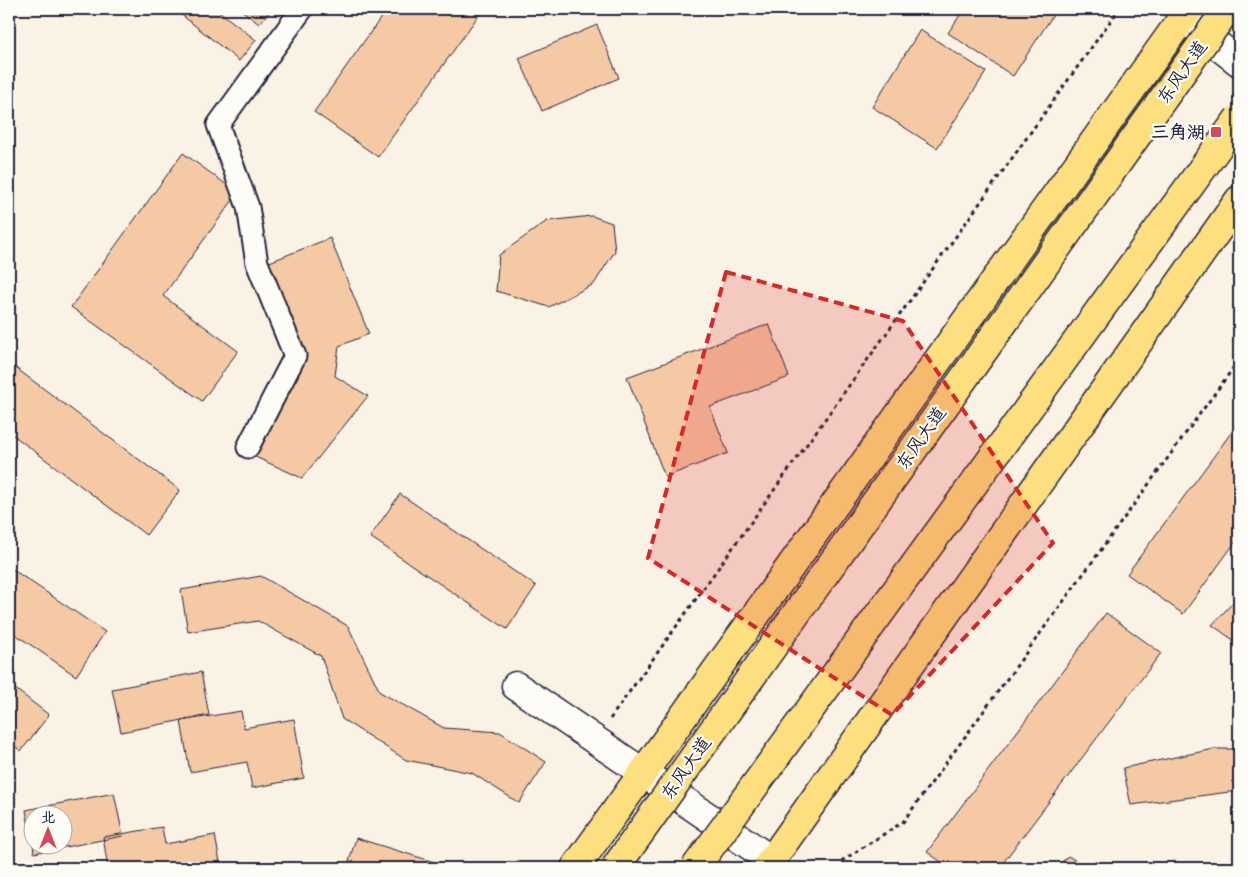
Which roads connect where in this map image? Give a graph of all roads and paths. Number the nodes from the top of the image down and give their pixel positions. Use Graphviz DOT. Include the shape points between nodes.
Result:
graph roads {
  1 [pos="302,9"];
  2 [pos="1119,9"];
  3 [pos="1227,9"];
  4 [pos="1186,13"];
  5 [pos="1239,62"];
  6 [pos="1239,118"];
  7 [pos="1239,200"];
  8 [pos="1239,360"];
  9 [pos="248,448"];
  10 [pos="516,686"];
  11 [pos="595,740"];
  12 [pos="643,772"];
  13 [pos="769,864"];
  14 [pos="575,868"];
  15 [pos="615,868"];
  16 [pos="696,868"];
  17 [pos="837,868"];
  1 -- 9 [label="street" via="218,125 248,207 257,263 295,356"];
  2 -- 11 [label="path"];
  3 -- 15 [label="main road, 东风大道, bridge"];
  4 -- 5 [label="street"];
  4 -- 12 [label="main road"];
  6 -- 16 [label="main road, bridge"];
  7 -- 13 [label="main road"];
  8 -- 17 [label="path" via="903,822 842,860"];
  10 -- 11 [label="street"];
  11 -- 12 [label="street"];
  12 -- 13 [label="street"];
  12 -- 14 [label="main road"];
}
